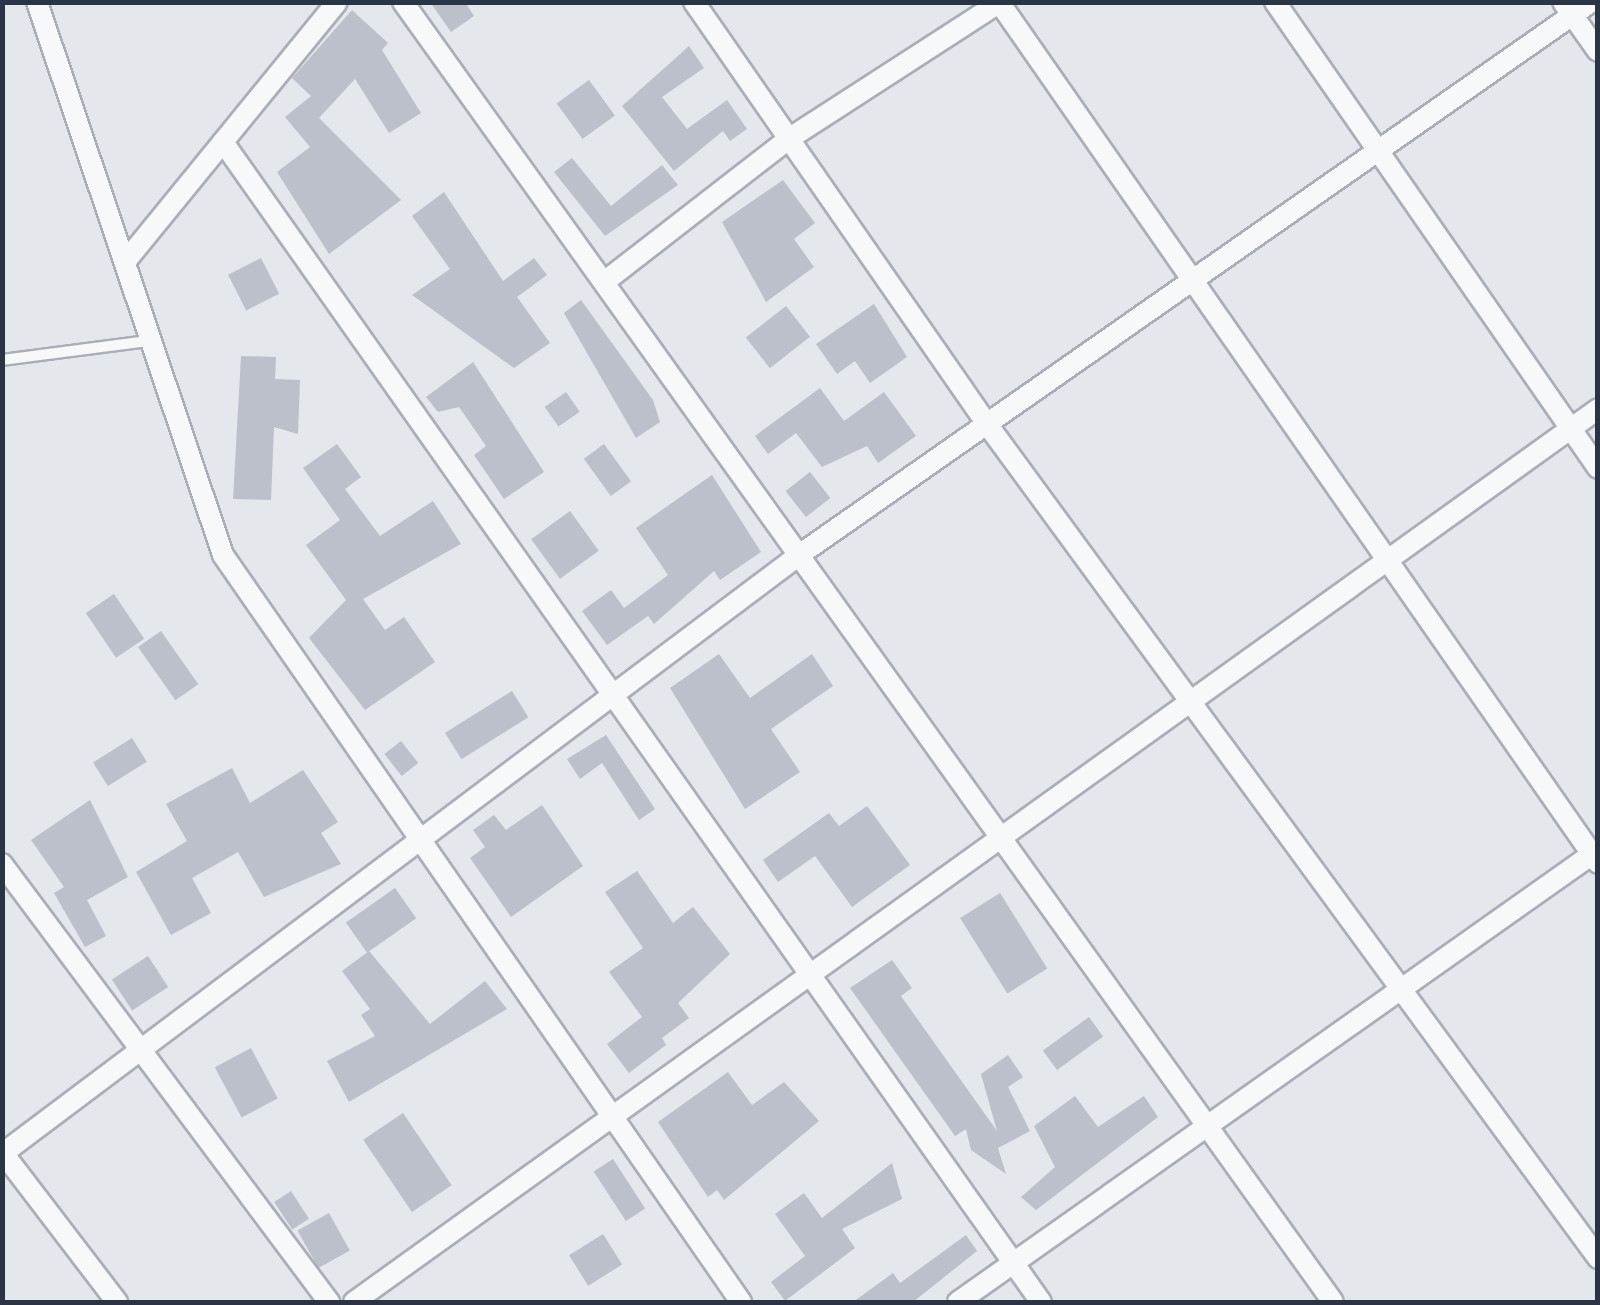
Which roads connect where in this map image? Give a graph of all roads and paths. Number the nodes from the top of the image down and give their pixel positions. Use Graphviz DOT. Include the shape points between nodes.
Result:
graph roads {
  1 [pos="37,2"];
  2 [pos="337,2"];
  3 [pos="403,2"];
  4 [pos="694,2"];
  5 [pos="1274,2"];
  6 [pos="1591,2"];
  7 [pos="999,3"];
  8 [pos="1568,9"];
  9 [pos="1598,52"];
  10 [pos="790,138"];
  11 [pos="223,142"];
  12 [pos="1378,155"];
  13 [pos="125,262"];
  14 [pos="608,279"];
  15 [pos="1190,285"];
  16 [pos="149,341"];
  17 [pos="2,360"];
  18 [pos="1598,409"];
  19 [pos="988,424"];
  20 [pos="1570,429"];
  21 [pos="1598,468"];
  22 [pos="802,553"];
  23 [pos="1382,560"];
  24 [pos="616,693"];
  25 [pos="1190,700"];
  26 [pos="1003,832"];
  27 [pos="415,842"];
  28 [pos="1595,856"];
  29 [pos="2,864"];
  30 [pos="812,973"];
  31 [pos="1400,982"];
  32 [pos="140,1046"];
  33 [pos="605,1118"];
  34 [pos="1210,1123"];
  35 [pos="3,1154"];
  36 [pos="1598,1258"];
  37 [pos="1013,1264"];
  38 [pos="117,1302"];
  39 [pos="328,1302"];
  40 [pos="354,1302"];
  41 [pos="741,1302"];
  42 [pos="958,1302"];
  43 [pos="1041,1302"];
  44 [pos="1334,1302"];
  1 -- 13 [label="street"];
  2 -- 11 [label="street"];
  3 -- 14 [label="street"];
  4 -- 10 [label="street"];
  5 -- 12 [label="street"];
  6 -- 8 [label="street"];
  7 -- 10 [label="street"];
  7 -- 15 [label="street"];
  8 -- 9 [label="street"];
  8 -- 12 [label="street"];
  10 -- 14 [label="street"];
  10 -- 19 [label="street"];
  11 -- 13 [label="street"];
  11 -- 24 [label="street"];
  12 -- 15 [label="street"];
  12 -- 20 [label="street"];
  13 -- 16 [label="street"];
  14 -- 22 [label="street"];
  15 -- 19 [label="street"];
  15 -- 23 [label="street"];
  16 -- 17 [label="lane"];
  16 -- 27 [label="street" via="223,554"];
  18 -- 20 [label="street"];
  19 -- 22 [label="street"];
  19 -- 25 [label="street"];
  20 -- 21 [label="street"];
  20 -- 23 [label="street"];
  22 -- 24 [label="street"];
  22 -- 26 [label="street"];
  23 -- 25 [label="street"];
  23 -- 28 [label="street"];
  24 -- 27 [label="street"];
  24 -- 30 [label="street"];
  25 -- 26 [label="street"];
  25 -- 31 [label="street"];
  26 -- 30 [label="street"];
  26 -- 34 [label="street"];
  27 -- 32 [label="street"];
  27 -- 33 [label="street"];
  28 -- 31 [label="street"];
  29 -- 32 [label="street"];
  30 -- 33 [label="street"];
  30 -- 37 [label="street"];
  31 -- 34 [label="street"];
  31 -- 36 [label="street"];
  32 -- 35 [label="street"];
  32 -- 39 [label="street"];
  33 -- 40 [label="street"];
  33 -- 41 [label="street"];
  34 -- 37 [label="street"];
  34 -- 44 [label="street"];
  35 -- 38 [label="street"];
  37 -- 42 [label="street"];
  37 -- 43 [label="street"];
}
